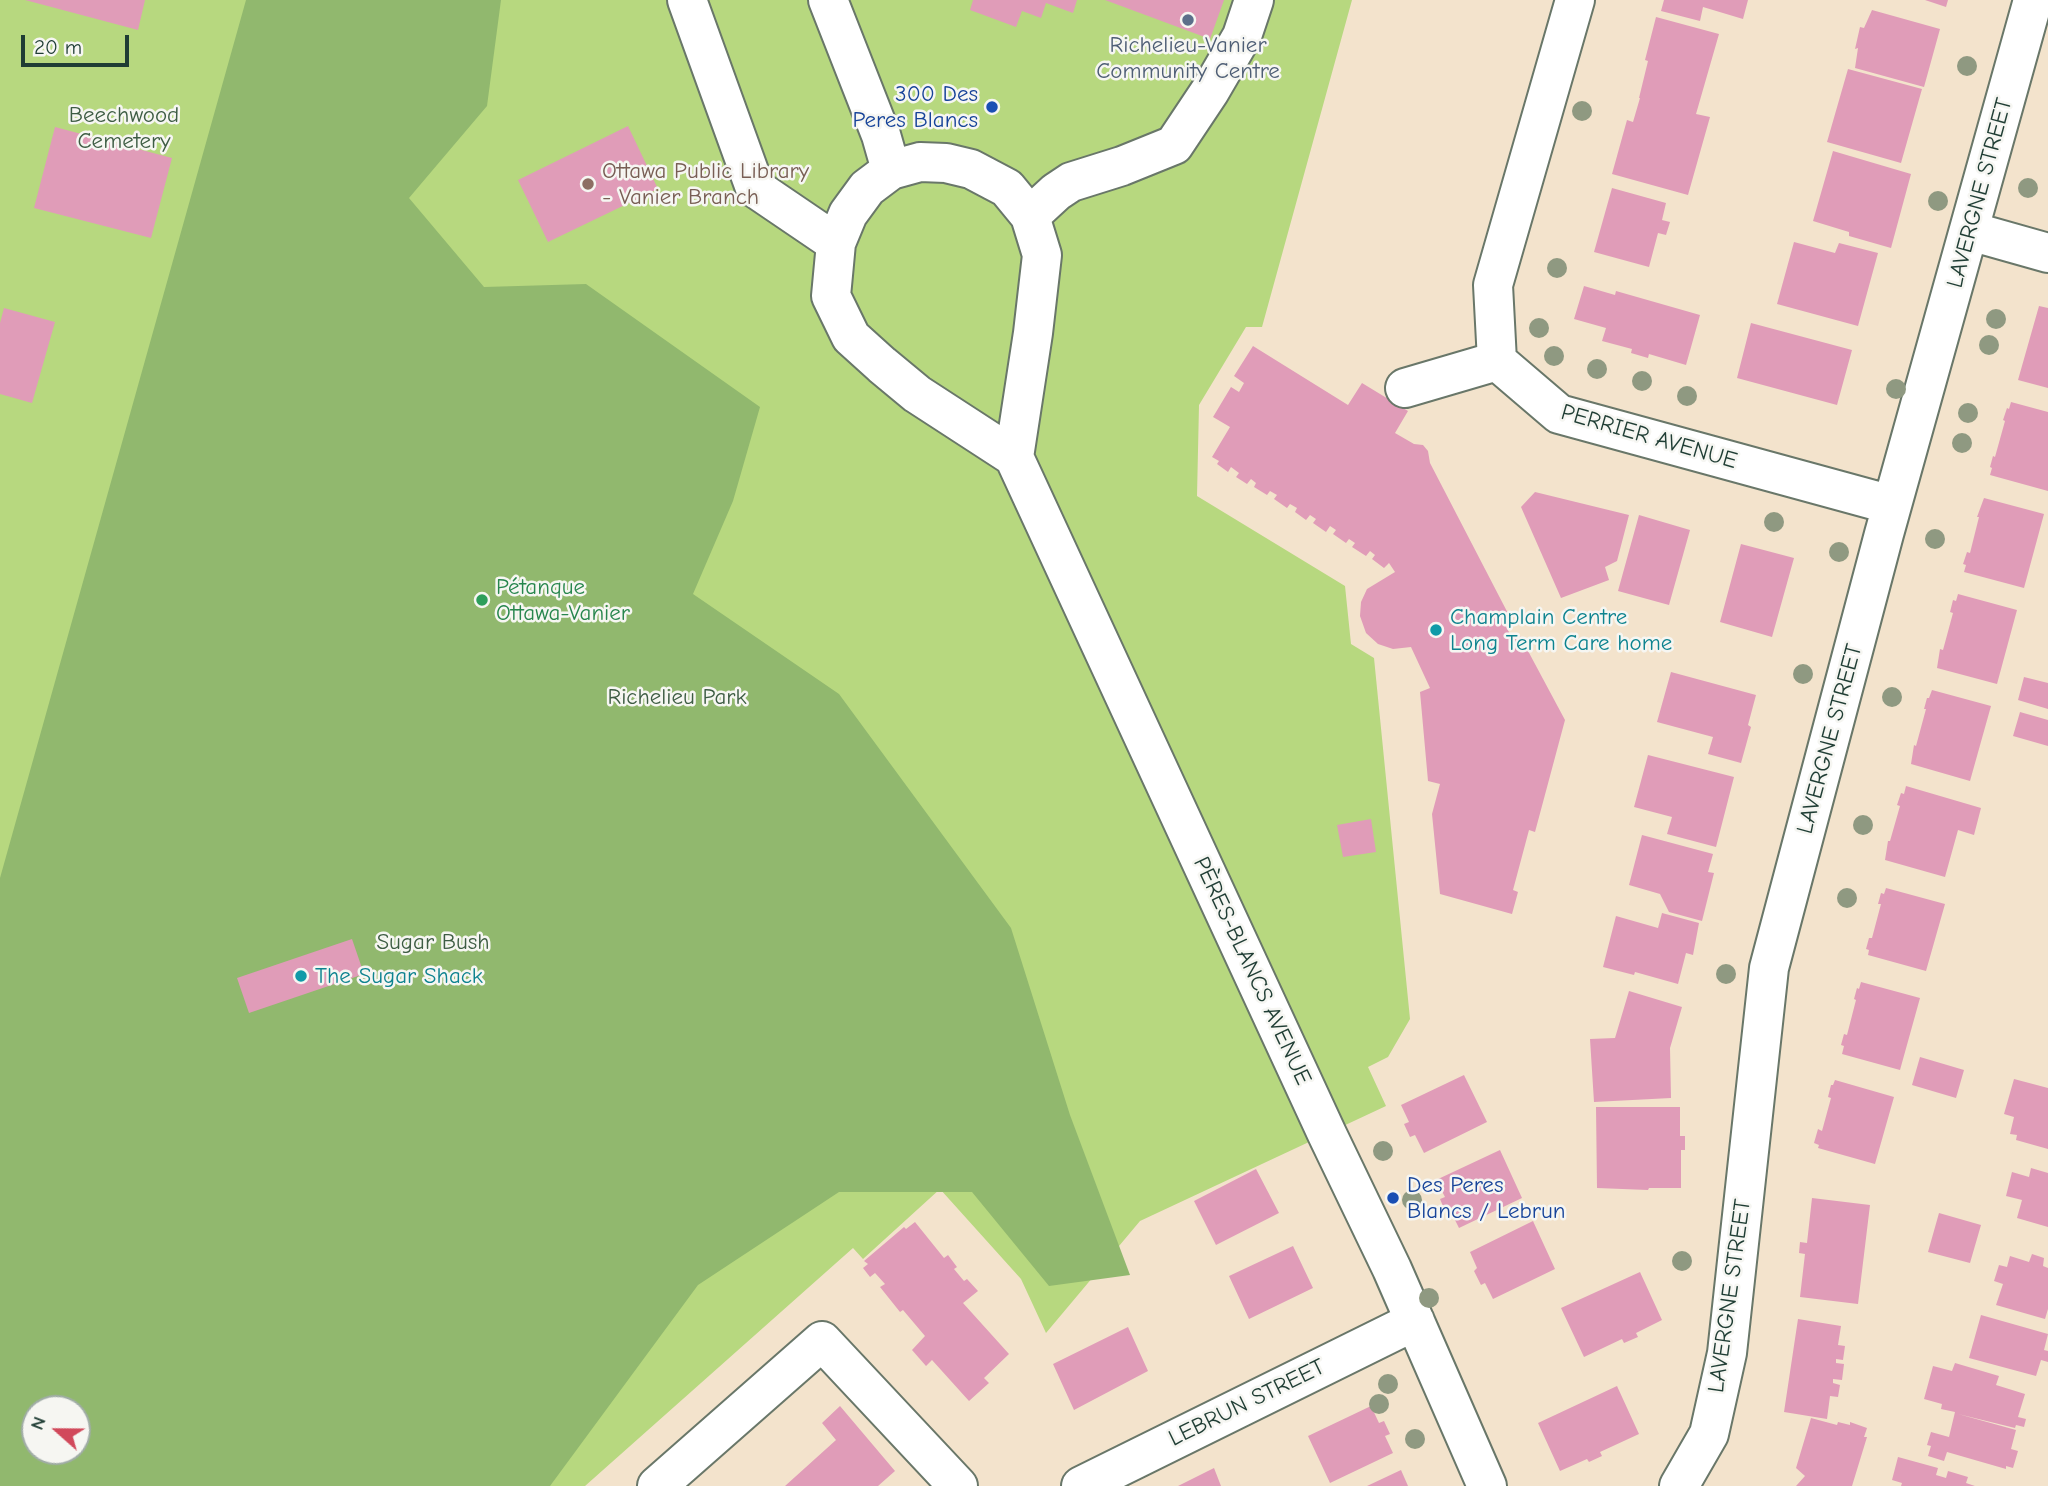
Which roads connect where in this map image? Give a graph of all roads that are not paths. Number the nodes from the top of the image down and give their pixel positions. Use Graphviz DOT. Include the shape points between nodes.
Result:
graph roads {
  1 [pos="687,0"];
  2 [pos="828,0"];
  3 [pos="1254,0"];
  4 [pos="1575,0"];
  5 [pos="2033,0"];
  6 [pos="891,170"];
  7 [pos="1030,216"];
  8 [pos="1970,230"];
  9 [pos="836,243"];
  10 [pos="2048,253"];
  11 [pos="1497,361"];
  12 [pos="1405,388"];
  13 [pos="1014,457"];
  14 [pos="1892,505"];
  15 [pos="1415,1321"];
  16 [pos="657,1486"];
  17 [pos="958,1486"];
  18 [pos="1081,1486"];
  19 [pos="1487,1486"];
  20 [pos="1679,1486"];
  1 -- 9 [label="street" via="755,188"];
  2 -- 6 [label="street"];
  3 -- 7 [label="street" via="1242,36 1174,145 1070,182"];
  4 -- 11 [label="street" via="1493,285"];
  5 -- 8 [label="street, LAVERGNE STREET"];
  6 -- 7 [label="street" via="920,162 971,169 1007,188"];
  6 -- 9 [label="street" via="867,188"];
  7 -- 13 [label="street" via="1042,255"];
  8 -- 10 [label="street"];
  8 -- 14 [label="street, LAVERGNE STREET"];
  9 -- 13 [label="street" via="831,296 851,337 917,394"];
  11 -- 12 [label="street"];
  11 -- 14 [label="street, PERRIER AVENUE" via="1559,414"];
  13 -- 15 [label="street, PÈRES-BLANCS AVENUE"];
  14 -- 20 [label="street, LAVERGNE STREET" via="1769,968 1727,1353 1709,1434"];
  15 -- 18 [label="street, LEBRUN STREET"];
  15 -- 19 [label="street, PÈRES-BLANCS AVENUE"];
  16 -- 17 [label="street" via="822,1341"];
}
